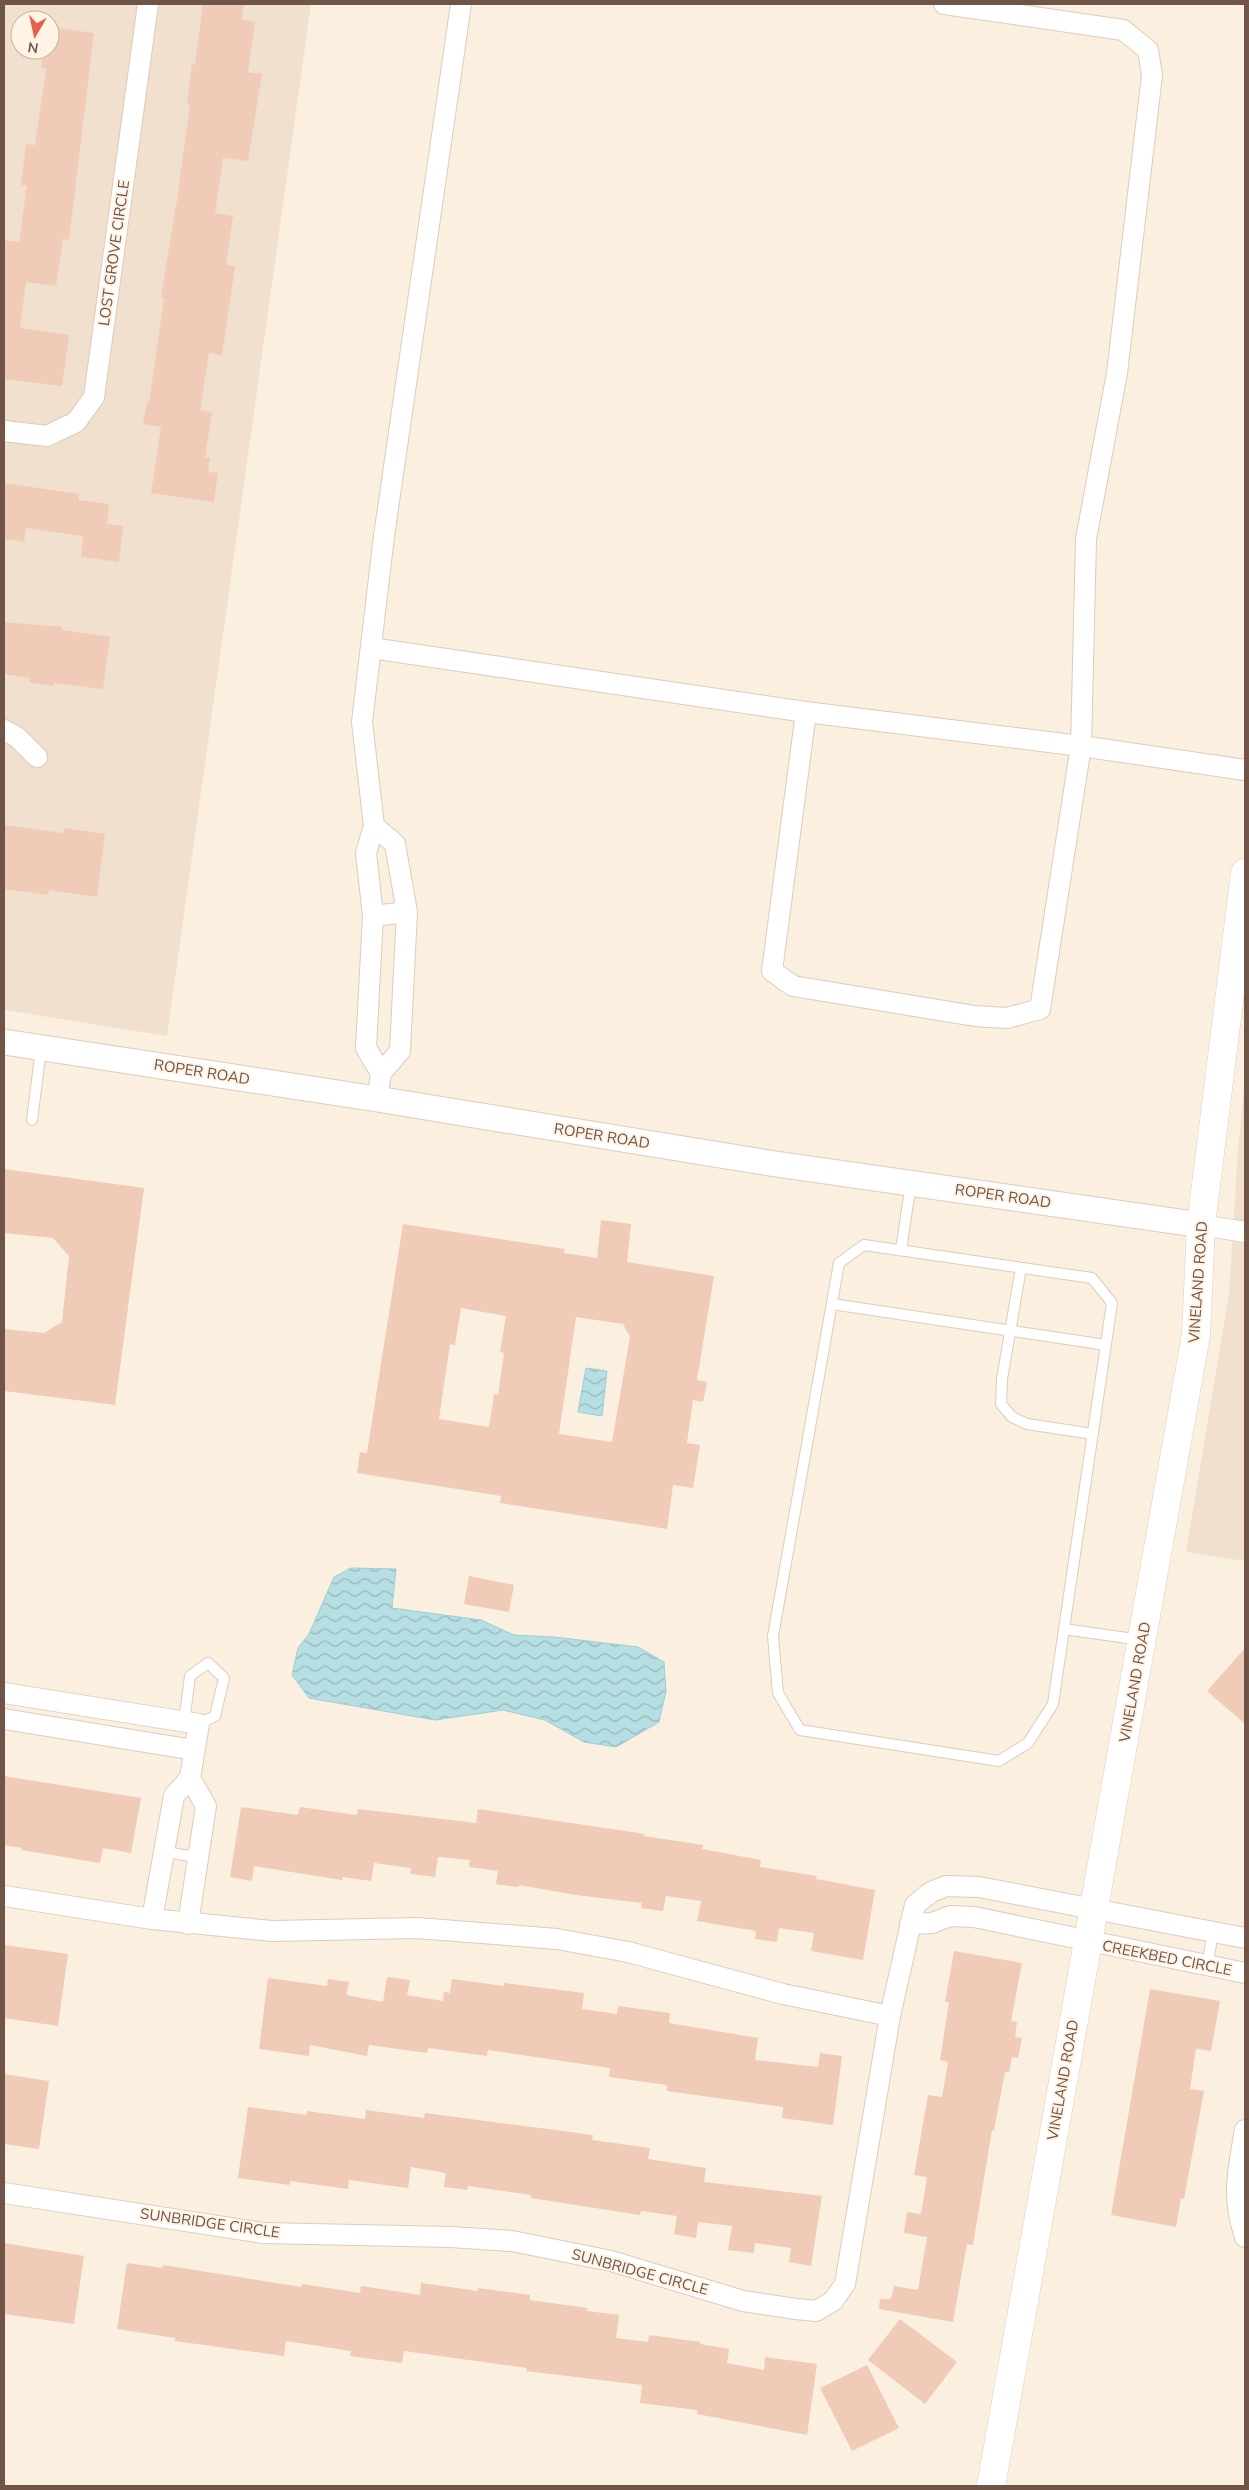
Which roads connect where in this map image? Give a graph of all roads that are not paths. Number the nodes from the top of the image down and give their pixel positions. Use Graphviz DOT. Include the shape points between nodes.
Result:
graph roads {
  1 [pos="148,4"];
  2 [pos="462,4"];
  3 [pos="944,4"];
  4 [pos="4,431"];
  5 [pos="371,648"];
  6 [pos="806,712"];
  7 [pos="4,730"];
  8 [pos="1081,746"];
  9 [pos="37,757"];
  10 [pos="1245,770"];
  11 [pos="374,826"];
  12 [pos="1245,873"];
  13 [pos="407,912"];
  14 [pos="373,916"];
  15 [pos="4,1042"];
  16 [pos="42,1048"];
  17 [pos="381,1073"];
  18 [pos="378,1099"];
  19 [pos="32,1120"];
  20 [pos="911,1183"];
  21 [pos="1202,1225"];
  22 [pos="1245,1232"];
  23 [pos="901,1250"];
  24 [pos="1021,1268"];
  25 [pos="832,1304"];
  26 [pos="1009,1330"];
  27 [pos="1106,1345"];
  28 [pos="1093,1434"];
  29 [pos="1064,1629"];
  30 [pos="1142,1640"];
  31 [pos="4,1693"];
  32 [pos="4,1719"];
  33 [pos="192,1723"];
  34 [pos="194,1750"];
  35 [pos="190,1778"];
  36 [pos="165,1852"];
  37 [pos="198,1857"];
  38 [pos="979,1887"];
  39 [pos="4,1896"];
  40 [pos="1094,1910"];
  41 [pos="974,1917"];
  42 [pos="152,1919"];
  43 [pos="188,1924"];
  44 [pos="910,1924"];
  45 [pos="1213,1933"];
  46 [pos="1245,1938"];
  47 [pos="1088,1942"];
  48 [pos="1207,1966"];
  49 [pos="1245,1973"];
  50 [pos="890,2016"];
  51 [pos="1245,2130"];
  52 [pos="4,2193"];
  53 [pos="1245,2237"];
  54 [pos="991,2486"];
  1 -- 4 [label="street, LOST GROVE CIRCLE" via="94,397 76,422 48,436"];
  2 -- 5 [label="street" via="384,536"];
  3 -- 8 [label="street" via="1123,30 1148,50 1152,76 1117,373 1086,538"];
  5 -- 6 [label="street"];
  5 -- 11 [label="street" via="362,722"];
  6 -- 8 [label="street"];
  6 -- 8 [label="street" via="772,971 794,986 975,1016 1007,1018 1040,1009"];
  7 -- 9 [label="street" via="17,737"];
  8 -- 10 [label="street"];
  11 -- 13 [label="street" via="395,844"];
  11 -- 14 [label="street" via="366,853"];
  12 -- 21 [label="main road, VINELAND ROAD"];
  13 -- 14 [label="street"];
  13 -- 17 [label="street" via="400,1050"];
  14 -- 17 [label="street" via="366,1048"];
  15 -- 16 [label="street, ROPER ROAD"];
  16 -- 18 [label="street, ROPER ROAD"];
  16 -- 19 [label="lane"];
  17 -- 18 [label="street"];
  18 -- 20 [label="street, ROPER ROAD"];
  20 -- 21 [label="street, ROPER ROAD"];
  20 -- 23 [label="lane"];
  21 -- 22 [label="street"];
  21 -- 30 [label="main road, VINELAND ROAD" via="1196,1334"];
  23 -- 24 [label="lane"];
  23 -- 25 [label="lane" via="864,1245 839,1263"];
  24 -- 26 [label="lane"];
  24 -- 27 [label="lane" via="1092,1278 1112,1303"];
  25 -- 26 [label="lane"];
  25 -- 29 [label="lane" via="773,1636 778,1693 800,1730 999,1761 1028,1743 1054,1704"];
  26 -- 27 [label="lane"];
  26 -- 28 [label="lane" via="1001,1404 1012,1417 1027,1424"];
  27 -- 28 [label="lane"];
  28 -- 29 [label="lane"];
  29 -- 30 [label="lane"];
  30 -- 40 [label="main road, VINELAND ROAD"];
  31 -- 33 [label="street"];
  32 -- 34 [label="street"];
  33 -- 33 [label="lane" via="215,1716 224,1678 208,1663 190,1676"];
  33 -- 34 [label="street"];
  34 -- 35 [label="street"];
  35 -- 36 [label="street" via="174,1796"];
  35 -- 37 [label="street" via="206,1806"];
  36 -- 37 [label="lane"];
  36 -- 42 [label="street"];
  37 -- 43 [label="street"];
  38 -- 40 [label="street, SUNBRIDGE CIRCLE"];
  38 -- 41 [label="street"];
  38 -- 44 [label="street, SUNBRIDGE CIRCLE" via="946,1886 930,1892 916,1905"];
  39 -- 42 [label="street"];
  40 -- 45 [label="street"];
  40 -- 47 [label="main road, VINELAND ROAD"];
  41 -- 44 [label="street" via="950,1916 932,1924"];
  41 -- 47 [label="street"];
  42 -- 43 [label="street"];
  43 -- 50 [label="street" via="272,1931 417,1928 558,1939 628,1952 783,1994"];
  44 -- 50 [label="street, SUNBRIDGE CIRCLE"];
  45 -- 46 [label="street"];
  45 -- 48 [label="lane"];
  47 -- 48 [label="street, CREEKBED CIRCLE"];
  47 -- 54 [label="main road, VINELAND ROAD"];
  48 -- 49 [label="street, CREEKBED CIRCLE"];
  50 -- 52 [label="street, SUNBRIDGE CIRCLE" via="845,2284 833,2301 816,2311 743,2301 611,2261 512,2241 451,2236 263,2233"];
  51 -- 53 [label="street" via="1236,2186 1237,2214"];
}
